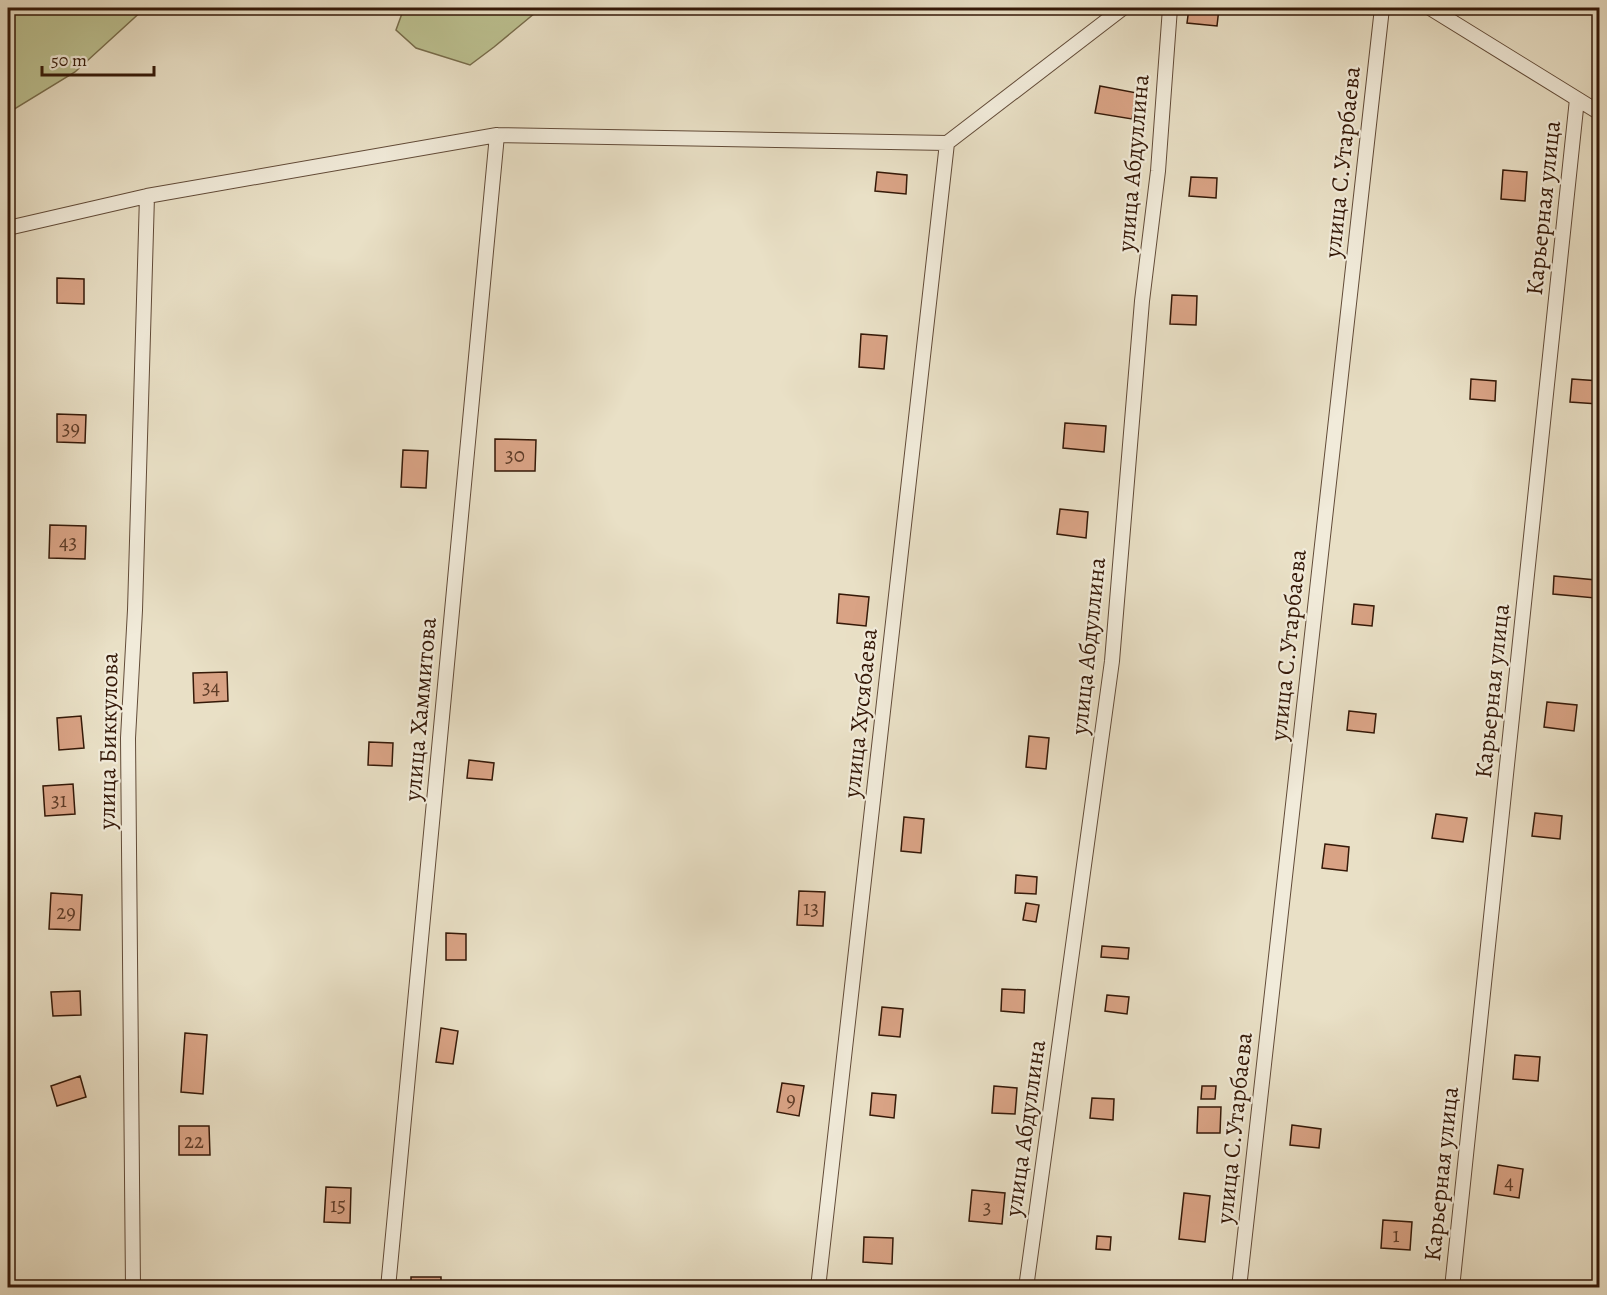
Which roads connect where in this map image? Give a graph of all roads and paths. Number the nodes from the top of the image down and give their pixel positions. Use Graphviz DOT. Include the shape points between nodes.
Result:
graph roads {
  1 [pos="1123,8"];
  2 [pos="1170,8"];
  3 [pos="1382,8"];
  4 [pos="1430,8"];
  5 [pos="1577,99"];
  6 [pos="1599,113"];
  7 [pos="497,135"];
  8 [pos="947,143"];
  9 [pos="147,196"];
  10 [pos="8,228"];
  11 [pos="133,1287"];
  12 [pos="388,1287"];
  13 [pos="818,1287"];
  14 [pos="1026,1287"];
  15 [pos="1239,1287"];
  16 [pos="1452,1287"];
  1 -- 8 [label="street"];
  2 -- 14 [label="street, улица Абдуллина" via="1112,661"];
  3 -- 15 [label="street, улица С.Утарбаева"];
  4 -- 5 [label="street"];
  5 -- 6 [label="street"];
  5 -- 16 [label="street, Карьерная улица"];
  7 -- 8 [label="street"];
  7 -- 9 [label="street"];
  7 -- 12 [label="street, улица Хаммитова"];
  8 -- 13 [label="street, улица Хусябаева"];
  9 -- 10 [label="street"];
  9 -- 11 [label="street, улица Биккулова" via="128,738"];
}
